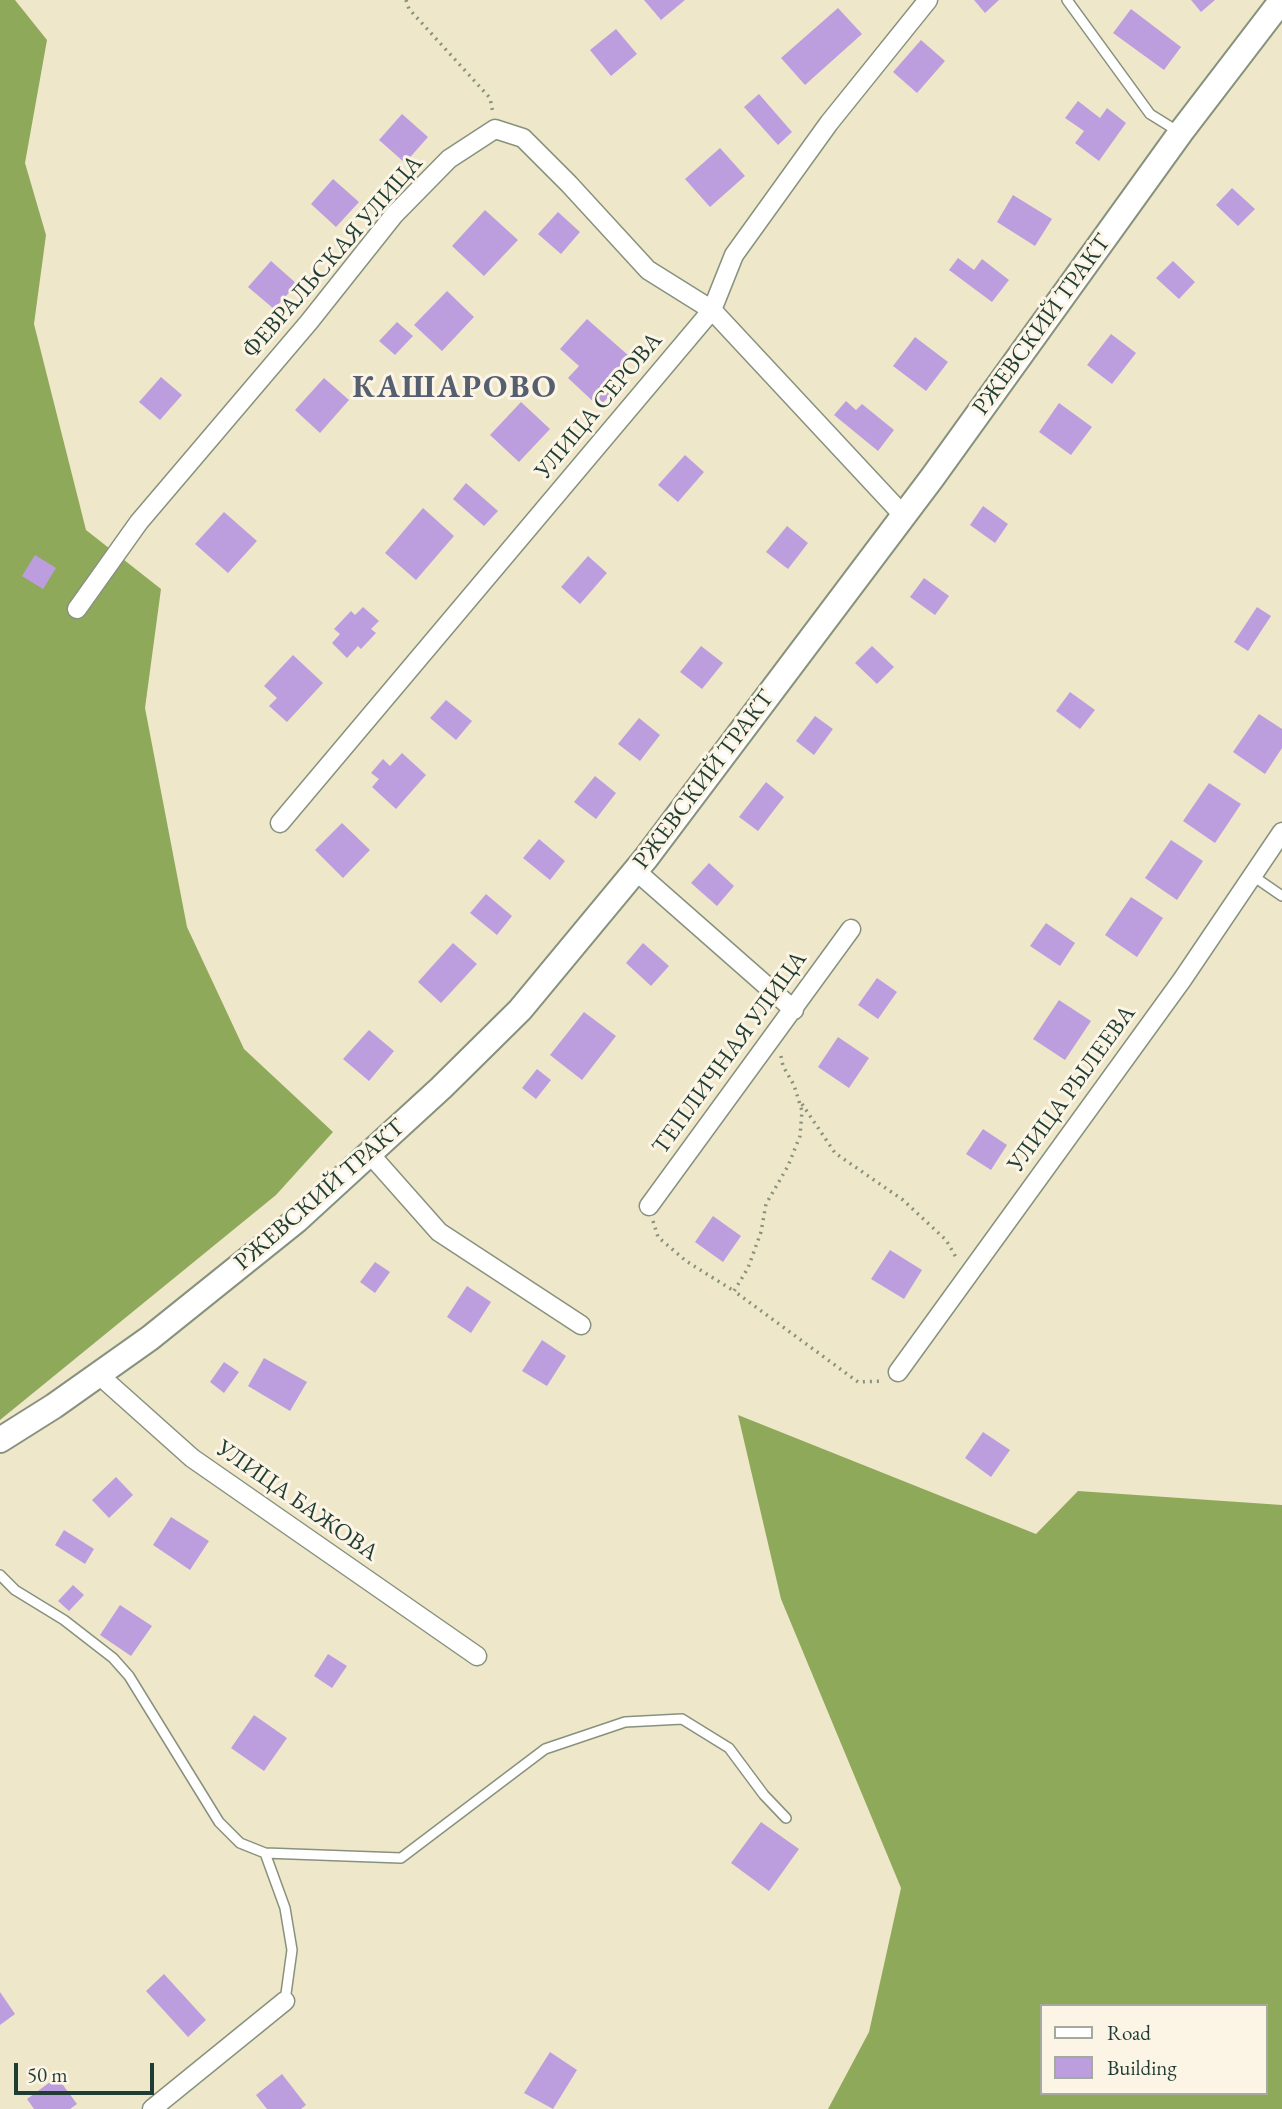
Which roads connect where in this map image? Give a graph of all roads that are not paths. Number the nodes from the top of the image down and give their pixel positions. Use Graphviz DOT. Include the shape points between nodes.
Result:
graph roads {
  1 [pos="928,0"];
  2 [pos="1067,0"];
  3 [pos="1282,0"];
  4 [pos="1181,132"];
  5 [pos="712,310"];
  6 [pos="903,515"];
  7 [pos="77,609"];
  8 [pos="279,823"];
  9 [pos="1282,832"];
  10 [pos="636,871"];
  11 [pos="1252,876"];
  12 [pos="1282,896"];
  13 [pos="851,929"];
  14 [pos="794,1010"];
  15 [pos="369,1153"];
  16 [pos="649,1206"];
  17 [pos="581,1325"];
  18 [pos="898,1372"];
  19 [pos="98,1374"];
  20 [pos="0,1440"];
  21 [pos="0,1575"];
  22 [pos="477,1656"];
  23 [pos="786,1818"];
  24 [pos="265,1853"];
  25 [pos="285,2001"];
  26 [pos="152,2109"];
  1 -- 5 [label="street, УЛИЦА СЕРОВА" via="829,123 734,255"];
  2 -- 4 [label="lane" via="1150,114"];
  3 -- 4 [label="main road, РЖЕВСКИЙ ТРАКТ"];
  4 -- 6 [label="main road, РЖЕВСКИЙ ТРАКТ"];
  5 -- 6 [label="street"];
  5 -- 7 [label="street, ФЕВРАЛЬСКАЯ УЛИЦА" via="648,270 523,138 495,129 449,159 394,215 139,522"];
  5 -- 8 [label="street, УЛИЦА СЕРОВА"];
  6 -- 10 [label="main road, РЖЕВСКИЙ ТРАКТ"];
  9 -- 11 [label="street, УЛИЦА РЫЛЕЕВА"];
  10 -- 14 [label="street"];
  10 -- 15 [label="main road, РЖЕВСКИЙ ТРАКТ" via="520,1010"];
  11 -- 12 [label="lane"];
  11 -- 18 [label="street, УЛИЦА РЫЛЕЕВА"];
  13 -- 14 [label="street, ТЕПЛИЧНАЯ УЛИЦА"];
  14 -- 16 [label="street, ТЕПЛИЧНАЯ УЛИЦА"];
  15 -- 17 [label="street" via="439,1232"];
  15 -- 19 [label="main road, РЖЕВСКИЙ ТРАКТ" via="297,1220"];
  19 -- 20 [label="main road, РЖЕВСКИЙ ТРАКТ"];
  19 -- 22 [label="street, УЛИЦА БАЖОВА" via="192,1458"];
  21 -- 24 [label="lane" via="113,1658 129,1676 219,1822 240,1843"];
  23 -- 24 [label="lane" via="729,1748 682,1719 625,1722 545,1749 401,1858"];
  24 -- 25 [label="lane" via="285,1908 292,1950"];
  25 -- 26 [label="street"];
}
